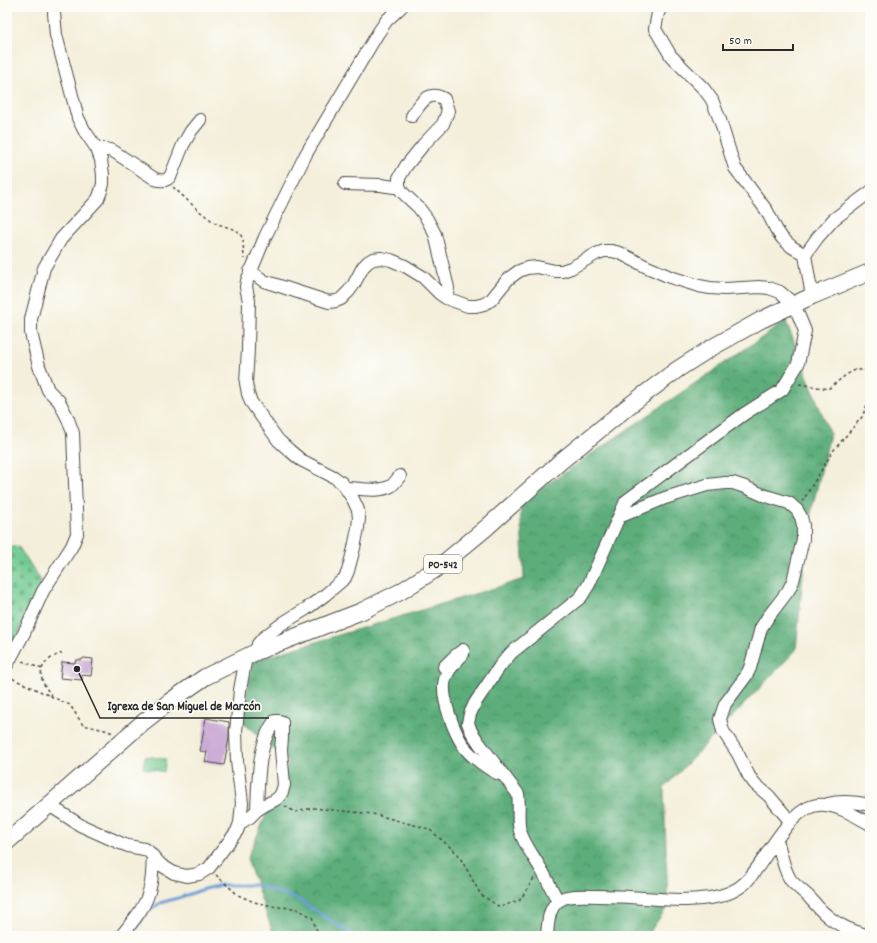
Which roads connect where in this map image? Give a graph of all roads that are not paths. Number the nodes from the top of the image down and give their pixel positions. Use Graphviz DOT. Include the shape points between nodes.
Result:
graph roads {
  1 [pos="55,7"];
  2 [pos="401,7"];
  3 [pos="661,7"];
  4 [pos="412,116"];
  5 [pos="200,120"];
  6 [pos="97,149"];
  7 [pos="345,184"];
  8 [pos="399,186"];
  9 [pos="870,192"];
  10 [pos="805,255"];
  11 [pos="247,265"];
  12 [pos="870,272"];
  13 [pos="812,296"];
  14 [pos="446,298"];
  15 [pos="794,304"];
  16 [pos="400,476"];
  17 [pos="346,488"];
  18 [pos="619,517"];
  19 [pos="251,654"];
  20 [pos="9,661"];
  21 [pos="444,667"];
  22 [pos="503,775"];
  23 [pos="50,805"];
  24 [pos="826,805"];
  25 [pos="870,805"];
  26 [pos="257,810"];
  27 [pos="790,821"];
  28 [pos="240,823"];
  29 [pos="870,824"];
  30 [pos="776,840"];
  31 [pos="7,842"];
  32 [pos="153,856"];
  33 [pos="558,901"];
  34 [pos="121,936"];
  35 [pos="547,936"];
  36 [pos="869,936"];
  1 -- 6 [label="street" via="56,35 78,118"];
  2 -- 11 [label="street" via="378,33 306,154 265,237"];
  3 -- 10 [label="street" via="655,30 671,56 712,100 736,168 782,238"];
  4 -- 8 [label="street" via="424,100 434,96 444,99 448,111 443,124 401,173"];
  5 -- 6 [label="street" via="182,145 169,179 155,179 113,151"];
  6 -- 20 [label="street" via="103,175 98,199 61,239 44,268 31,319 31,333 39,366 48,390 60,400 73,433 77,534 43,591"];
  7 -- 8 [label="street"];
  8 -- 14 [label="street" via="428,219 436,234 448,288"];
  9 -- 10 [label="street" via="834,219"];
  10 -- 13 [label="street"];
  11 -- 14 [label="street" via="264,281 329,302 341,299 354,284 363,267 373,259 381,258 405,266"];
  11 -- 17 [label="street" via="246,287 249,301 246,383 251,402 278,440 289,450 334,477"];
  12 -- 13 [label="main road, PO-542"];
  13 -- 15 [label="main road, PO-542"];
  14 -- 15 [label="street" via="468,306 484,304 519,271 537,267 562,271 596,254 612,251 670,278 710,288 769,288 780,292"];
  15 -- 18 [label="street" via="805,331 798,364 782,390 744,414 626,501"];
  15 -- 19 [label="main road, PO-542" via="755,323 672,373 560,462 440,567 400,592 362,611"];
  16 -- 17 [label="street" via="391,486 381,489"];
  17 -- 19 [label="street" via="358,510 359,518 345,578 311,606 263,638"];
  18 -- 22 [label="street" via="589,584 581,596 511,653 487,684 470,714 468,723 471,731"];
  18 -- 27 [label="street" via="665,498 707,485 726,483 733,483 789,503 801,517 803,539 793,581 762,628 750,668 725,704 720,719 723,731 749,776"];
  19 -- 23 [label="main road, PO-542" via="205,678 169,702"];
  19 -- 28 [label="street" via="240,690 236,731 242,803"];
  21 -- 22 [label="street" via="463,650 463,654 445,678 446,703 454,728 466,749 493,772"];
  22 -- 33 [label="street" via="518,794 520,832"];
  23 -- 31 [label="main road, PO-542"];
  23 -- 32 [label="street" via="80,825 120,843 144,849"];
  24 -- 25 [label="street" via="846,802"];
  24 -- 27 [label="street" via="820,804 806,809"];
  24 -- 29 [label="street"];
  26 -- 26 [label="street" via="279,797 284,785 282,722 279,721 275,721 271,726 262,754 258,771"];
  26 -- 28 [label="street"];
  27 -- 30 [label="street"];
  28 -- 32 [label="street" via="237,831 209,868 199,874 187,876 174,873"];
  30 -- 33 [label="street" via="746,882 726,894 682,900 578,896"];
  30 -- 36 [label="street" via="786,870 797,886 832,920"];
  32 -- 34 [label="street" via="151,884 146,901"];
  33 -- 35 [label="street" via="550,914"];
}
